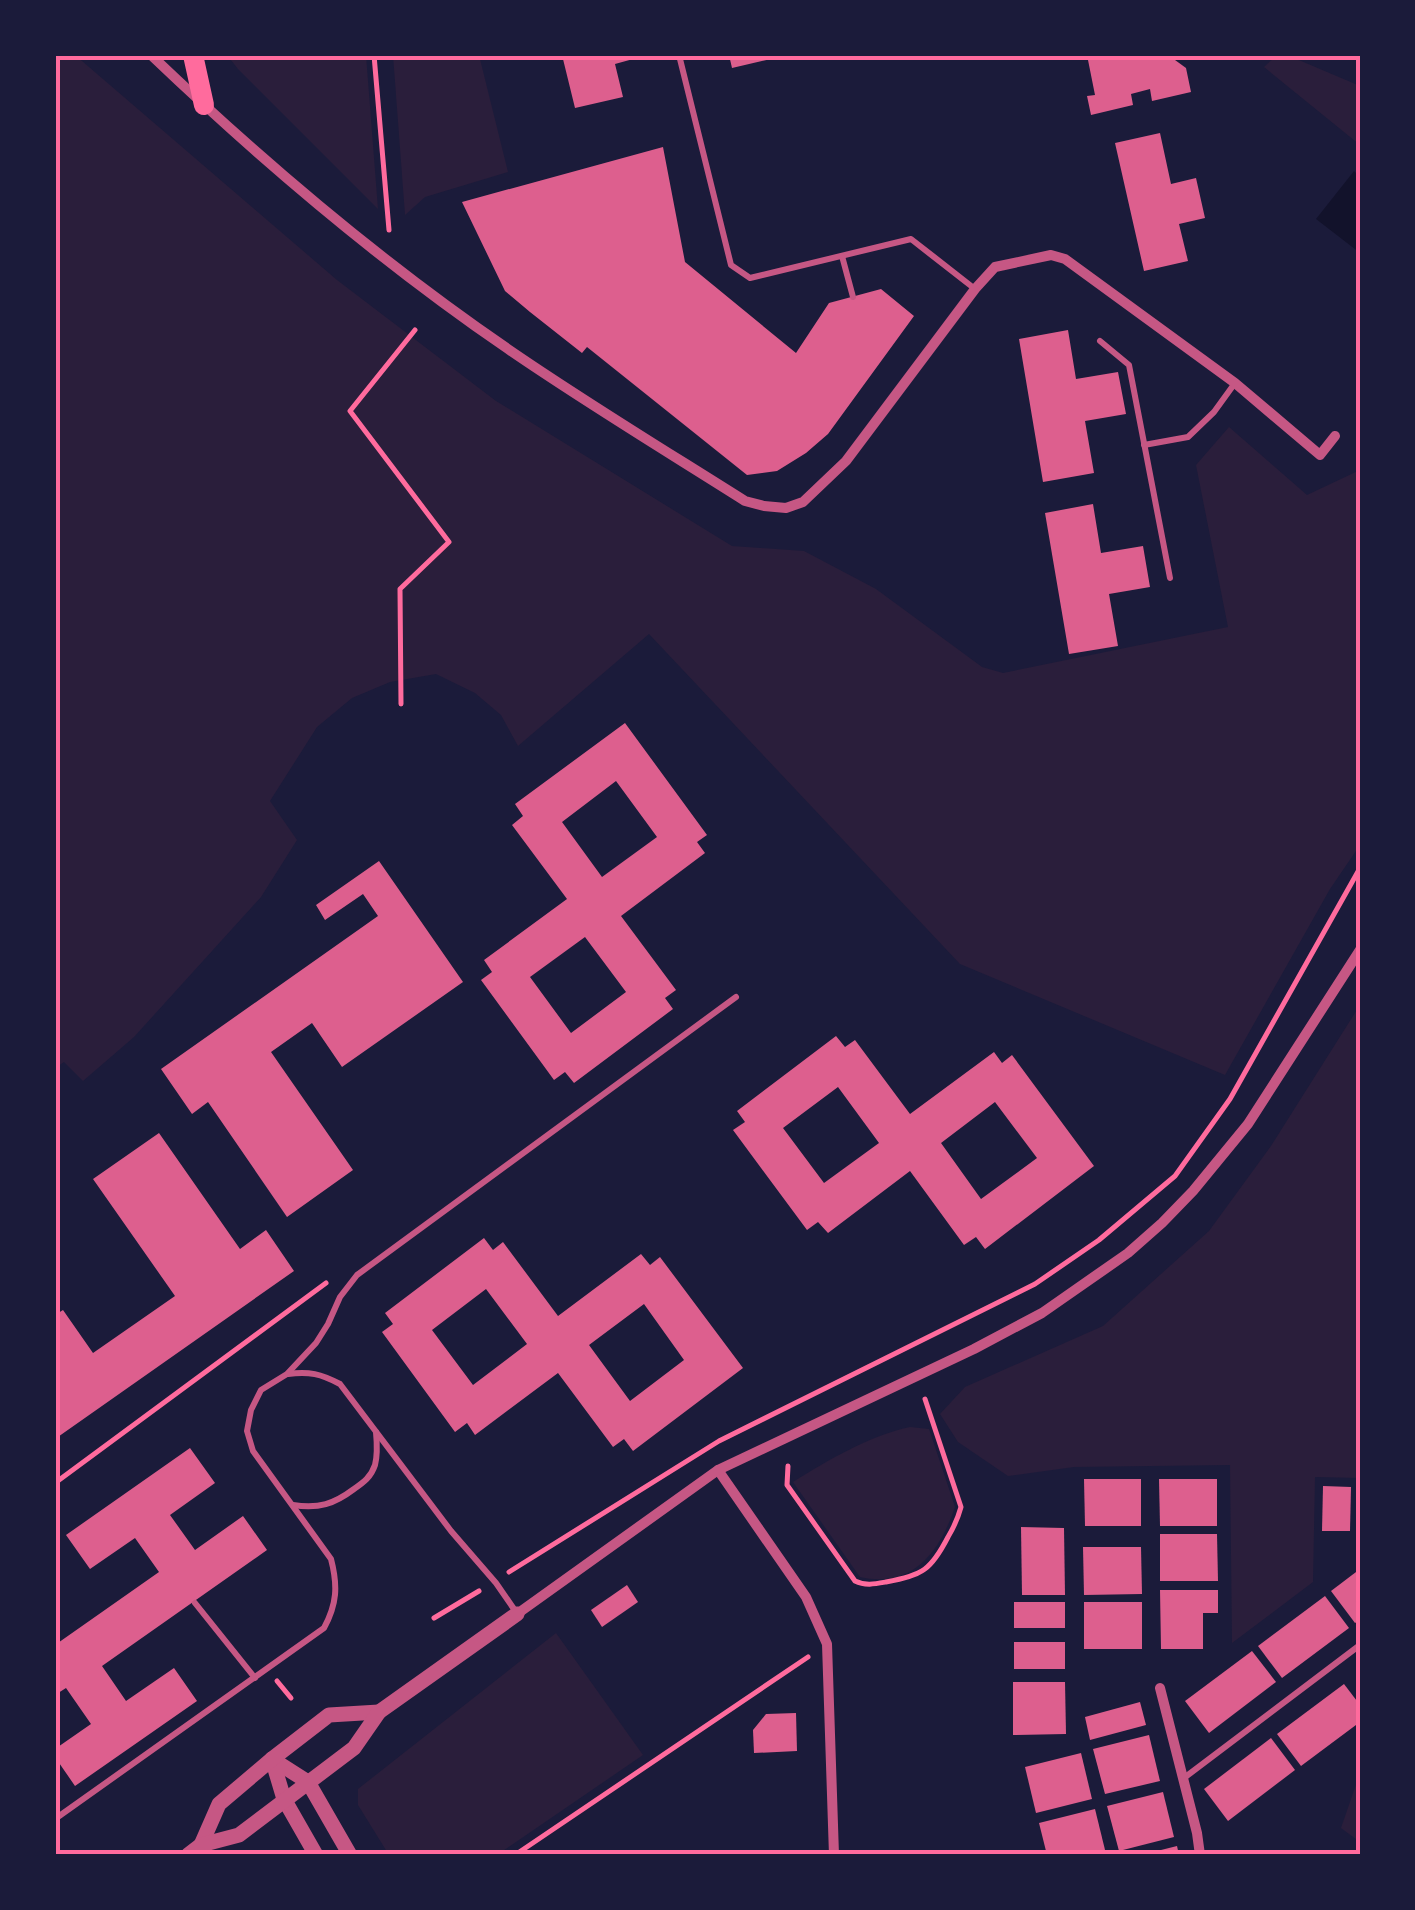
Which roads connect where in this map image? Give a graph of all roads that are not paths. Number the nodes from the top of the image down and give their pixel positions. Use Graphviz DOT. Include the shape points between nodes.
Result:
graph roads {
  1 [pos="151,55"];
  2 [pos="193,55"];
  3 [pos="679,55"];
  4 [pos="204,105"];
  5 [pos="842,256"];
  6 [pos="975,288"];
  7 [pos="853,297"];
  8 [pos="1100,340"];
  9 [pos="1234,384"];
  10 [pos="1335,436"];
  11 [pos="1144,445"];
  12 [pos="1170,578"];
  13 [pos="1360,950"];
  14 [pos="736,997"];
  15 [pos="287,1374"];
  16 [pos="376,1431"];
  17 [pos="718,1470"];
  18 [pos="292,1505"];
  19 [pos="195,1603"];
  20 [pos="516,1614"];
  21 [pos="1360,1646"];
  22 [pos="255,1678"];
  23 [pos="1160,1688"];
  24 [pos="379,1712"];
  25 [pos="272,1759"];
  26 [pos="1183,1778"];
  27 [pos="308,1782"];
  28 [pos="284,1799"];
  29 [pos="55,1819"];
  30 [pos="194,1850"];
  31 [pos="316,1855"];
  32 [pos="350,1855"];
  33 [pos="834,1855"];
  34 [pos="1200,1855"];
  1 -- 4 [label="street"];
  2 -- 4 [label="main road"];
  3 -- 5 [label="lane" via="731,265 750,278"];
  4 -- 6 [label="street" via="329,216 509,350 745,501 764,506 803,502 846,461"];
  5 -- 6 [label="lane" via="911,239"];
  5 -- 7 [label="lane"];
  6 -- 9 [label="street" via="995,267 1065,258"];
  8 -- 11 [label="lane" via="1129,365"];
  9 -- 10 [label="street" via="1320,455"];
  9 -- 11 [label="lane" via="1188,438"];
  11 -- 12 [label="lane"];
  13 -- 17 [label="street" via="1248,1124 1193,1191 1128,1252 1042,1313"];
  14 -- 15 [label="lane" via="358,1275 316,1344"];
  15 -- 16 [label="lane" via="308,1371 340,1384"];
  15 -- 18 [label="lane" via="261,1390 248,1431 253,1452"];
  16 -- 18 [label="lane" via="368,1480 323,1507"];
  16 -- 20 [label="lane"];
  17 -- 20 [label="street"];
  17 -- 33 [label="street" via="806,1596 827,1644"];
  18 -- 22 [label="lane" via="332,1559 337,1595 324,1628"];
  19 -- 22 [label="lane"];
  20 -- 24 [label="street"];
  21 -- 26 [label="lane"];
  22 -- 29 [label="lane"];
  23 -- 26 [label="street"];
  24 -- 25 [label="street" via="329,1716"];
  24 -- 27 [label="street" via="354,1748"];
  25 -- 27 [label="street"];
  25 -- 28 [label="street"];
  25 -- 30 [label="street" via="219,1804"];
  26 -- 34 [label="street"];
  27 -- 28 [label="street"];
  27 -- 32 [label="street"];
  28 -- 30 [label="street" via="239,1835"];
  28 -- 31 [label="street"];
}
